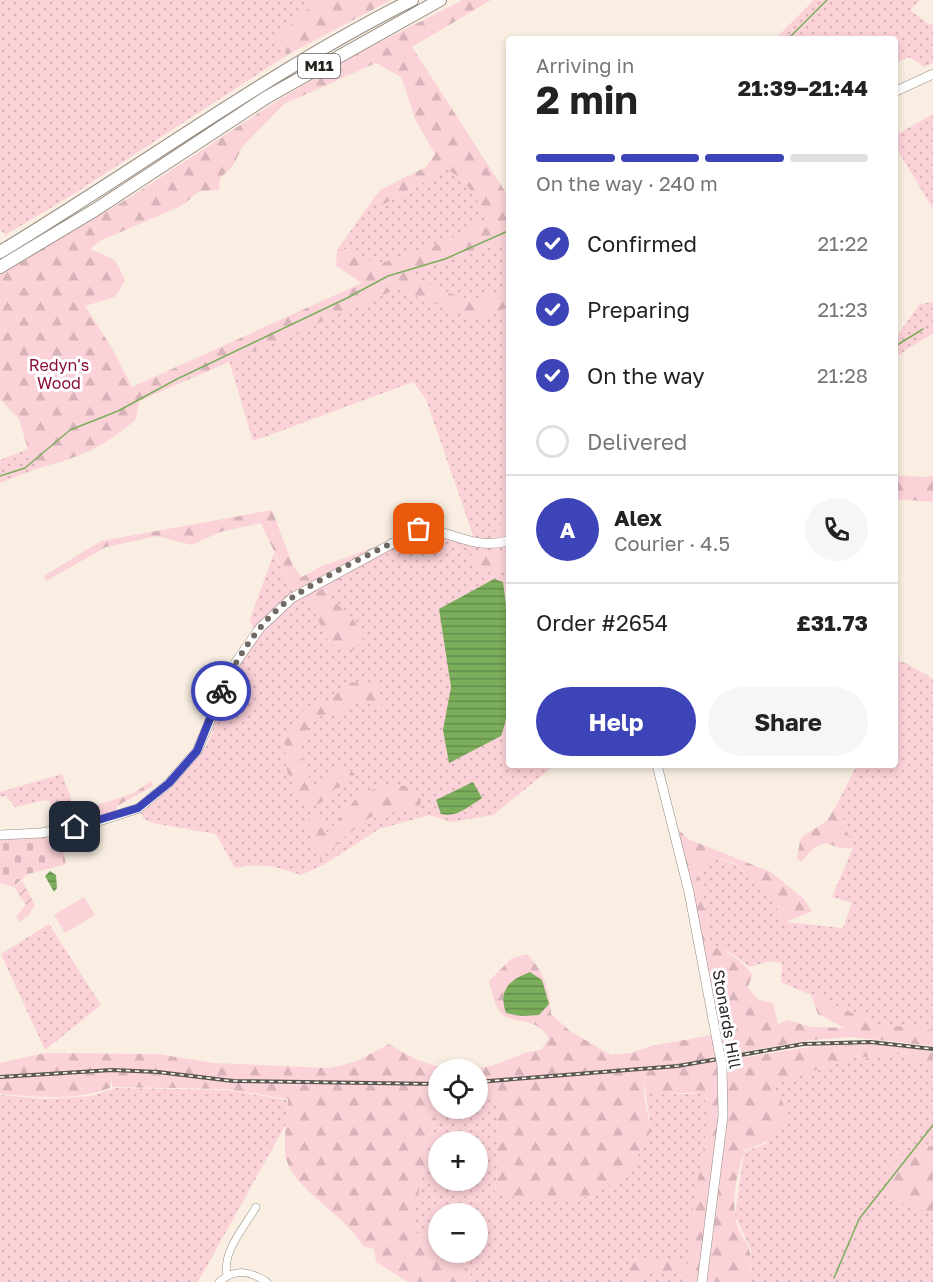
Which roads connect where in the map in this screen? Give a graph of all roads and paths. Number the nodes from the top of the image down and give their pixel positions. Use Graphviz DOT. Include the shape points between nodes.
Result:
graph roads {
  1 [pos="412,0"];
  2 [pos="440,0"];
  3 [pos="933,74"];
  4 [pos="898,90"];
  5 [pos="0,252"];
  6 [pos="0,267"];
  7 [pos="506,541"];
  8 [pos="658,768"];
  9 [pos="0,835"];
  10 [pos="256,1208"];
  11 [pos="227,1276"];
  12 [pos="219,1282"];
  13 [pos="267,1282"];
  14 [pos="702,1282"];
  1 -- 5 [label="highway, M11" via="253,89 88,199"];
  2 -- 6 [label="highway, M11" via="267,97"];
  3 -- 4 [label="street"];
  7 -- 9 [label="street" via="473,544 440,530 419,529 292,598 260,628 234,665 197,751 169,783 138,808 90,824"];
  8 -- 14 [label="street, Stonards Hill, bridge" via="688,892 722,1066 723,1116"];
  10 -- 11 [label="street" via="228,1254"];
  11 -- 12 [label="street"];
  11 -- 13 [label="street" via="243,1271"];
}
